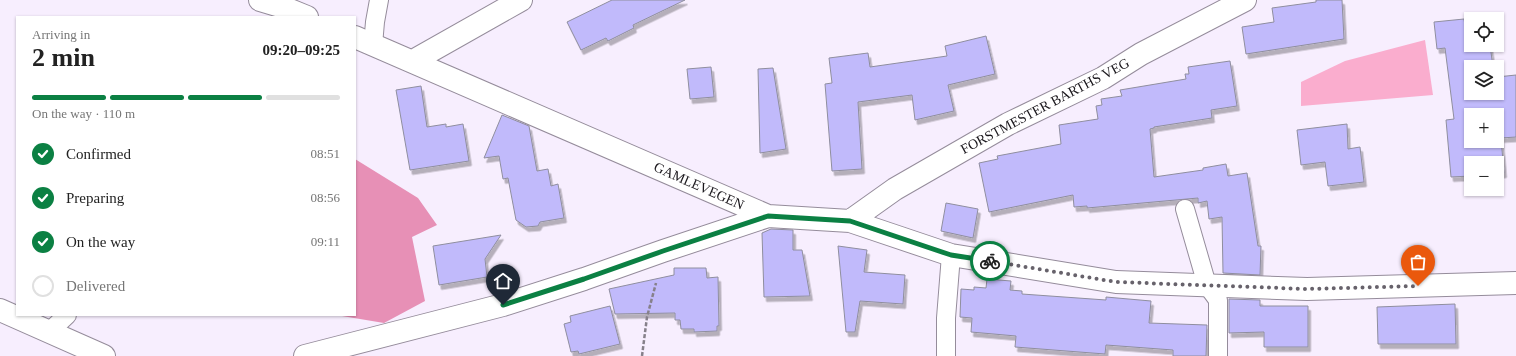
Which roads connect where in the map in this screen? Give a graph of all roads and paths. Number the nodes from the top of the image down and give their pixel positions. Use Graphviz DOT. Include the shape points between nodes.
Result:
graph roads {
  1 [pos="260,0"];
  2 [pos="379,0"];
  3 [pos="521,0"];
  4 [pos="1245,0"];
  5 [pos="305,16"];
  6 [pos="364,41"];
  7 [pos="413,61"];
  8 [pos="1185,209"];
  9 [pos="768,216"];
  10 [pos="850,221"];
  11 [pos="663,251"];
  12 [pos="951,255"];
  13 [pos="1516,283"];
  14 [pos="1207,285"];
  15 [pos="0,310"];
  16 [pos="66,316"];
  17 [pos="50,332"];
  18 [pos="104,356"];
  19 [pos="305,356"];
  20 [pos="642,356"];
  21 [pos="946,356"];
  22 [pos="1218,356"];
  1 -- 5 [label="street"];
  2 -- 6 [label="lane" via="375,22"];
  3 -- 7 [label="street"];
  4 -- 10 [label="street, FORSTMESTER BARTHS VEG" via="1141,54 1103,78 1008,124 896,189"];
  6 -- 7 [label="street, GAMLEVEGEN"];
  7 -- 9 [label="street, GAMLEVEGEN"];
  8 -- 14 [label="lane"];
  9 -- 10 [label="street, GAMLEVEGEN"];
  9 -- 11 [label="street"];
  10 -- 12 [label="street, GAMLEVEGEN"];
  11 -- 19 [label="street" via="503,305"];
  11 -- 20 [label="path" via="647,317"];
  12 -- 14 [label="street, GAMLEVEGEN" via="1116,282"];
  12 -- 21 [label="lane"];
  13 -- 14 [label="street, GAMLEVEGEN" via="1307,289"];
  14 -- 22 [label="lane" via="1218,300"];
  15 -- 17 [label="street"];
  16 -- 17 [label="lane"];
  17 -- 18 [label="street"];
}
